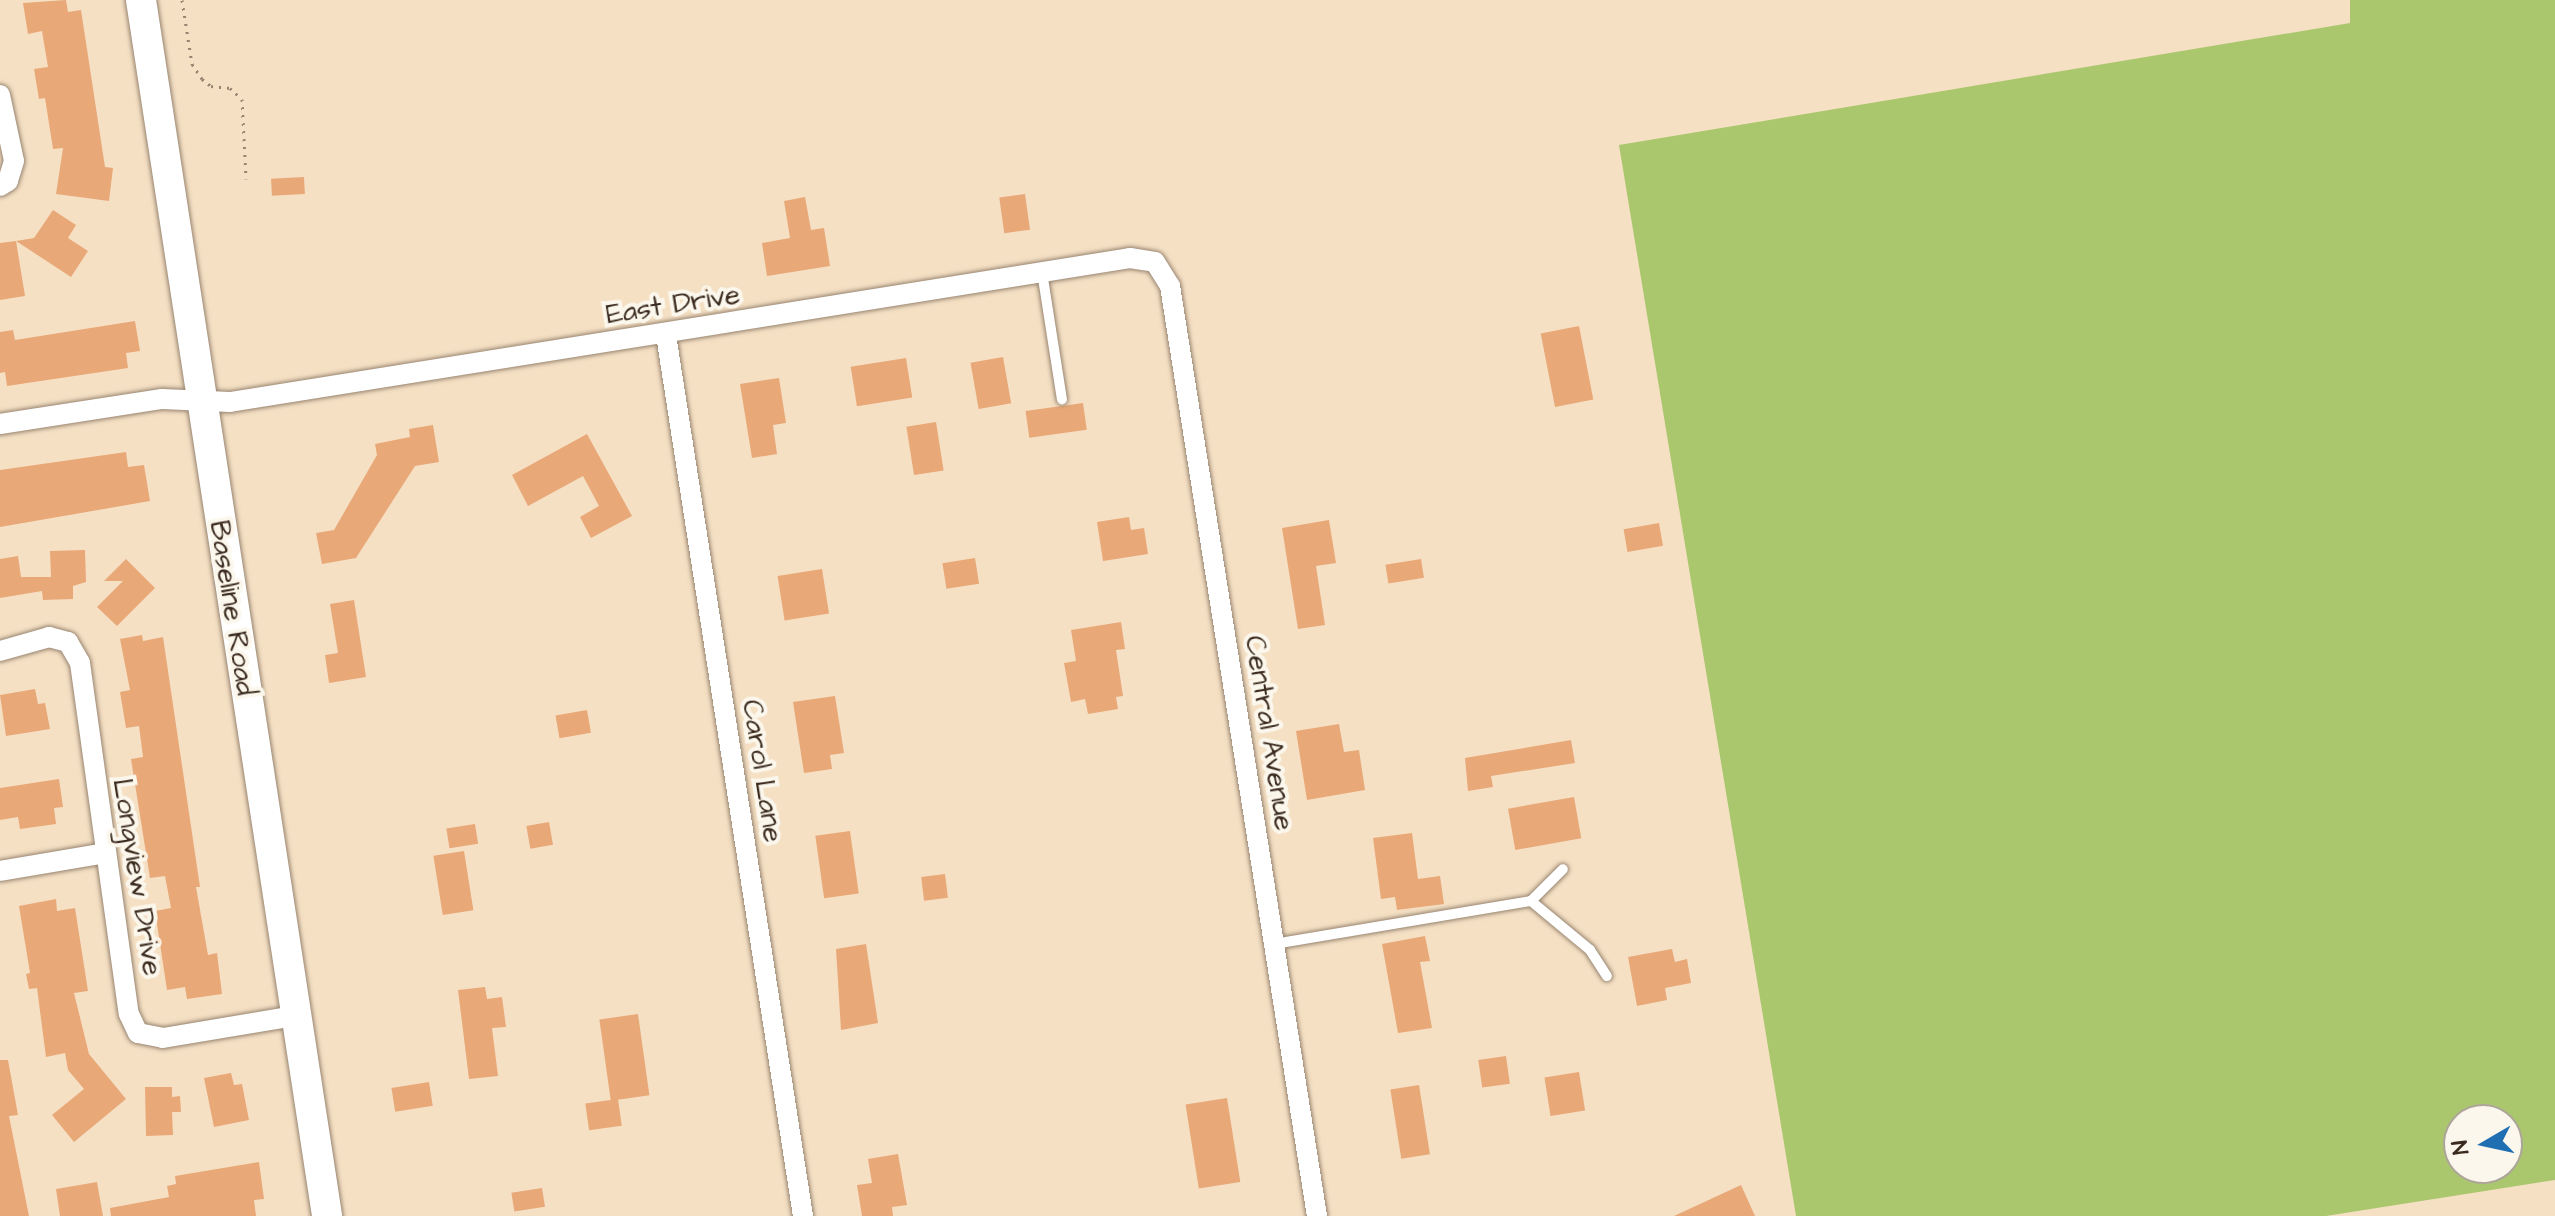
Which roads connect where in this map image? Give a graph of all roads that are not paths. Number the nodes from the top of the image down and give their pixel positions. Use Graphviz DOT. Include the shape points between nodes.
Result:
graph roads {
  1 [pos="141,0"];
  2 [pos="0,95"];
  3 [pos="0,186"];
  4 [pos="1155,262"];
  5 [pos="1042,272"];
  6 [pos="666,335"];
  7 [pos="1062,399"];
  8 [pos="200,401"];
  9 [pos="0,424"];
  10 [pos="0,651"];
  11 [pos="105,853"];
  12 [pos="1563,869"];
  13 [pos="0,871"];
  14 [pos="1531,901"];
  15 [pos="1274,944"];
  16 [pos="1607,976"];
  17 [pos="295,1016"];
  18 [pos="327,1216"];
  19 [pos="803,1216"];
  20 [pos="1317,1216"];
  1 -- 8 [label="main road, Baseline Road"];
  2 -- 3 [label="street" via="14,161 8,181"];
  4 -- 5 [label="street, East Drive" via="1130,258"];
  4 -- 15 [label="street, Central Avenue" via="1170,286"];
  5 -- 6 [label="street, East Drive"];
  5 -- 7 [label="lane"];
  6 -- 8 [label="street, East Drive" via="230,402"];
  6 -- 19 [label="street, Carol Lane"];
  8 -- 9 [label="street, East Drive" via="162,399"];
  8 -- 17 [label="main road, Baseline Road"];
  10 -- 11 [label="street, Longview Drive" via="49,637 68,642 80,663"];
  11 -- 13 [label="street"];
  11 -- 17 [label="street, Longview Drive" via="129,1014 138,1033 163,1038"];
  12 -- 14 [label="lane"];
  14 -- 15 [label="lane"];
  14 -- 16 [label="lane" via="1590,950"];
  15 -- 20 [label="street, Central Avenue"];
  17 -- 18 [label="main road, Baseline Road"];
}
